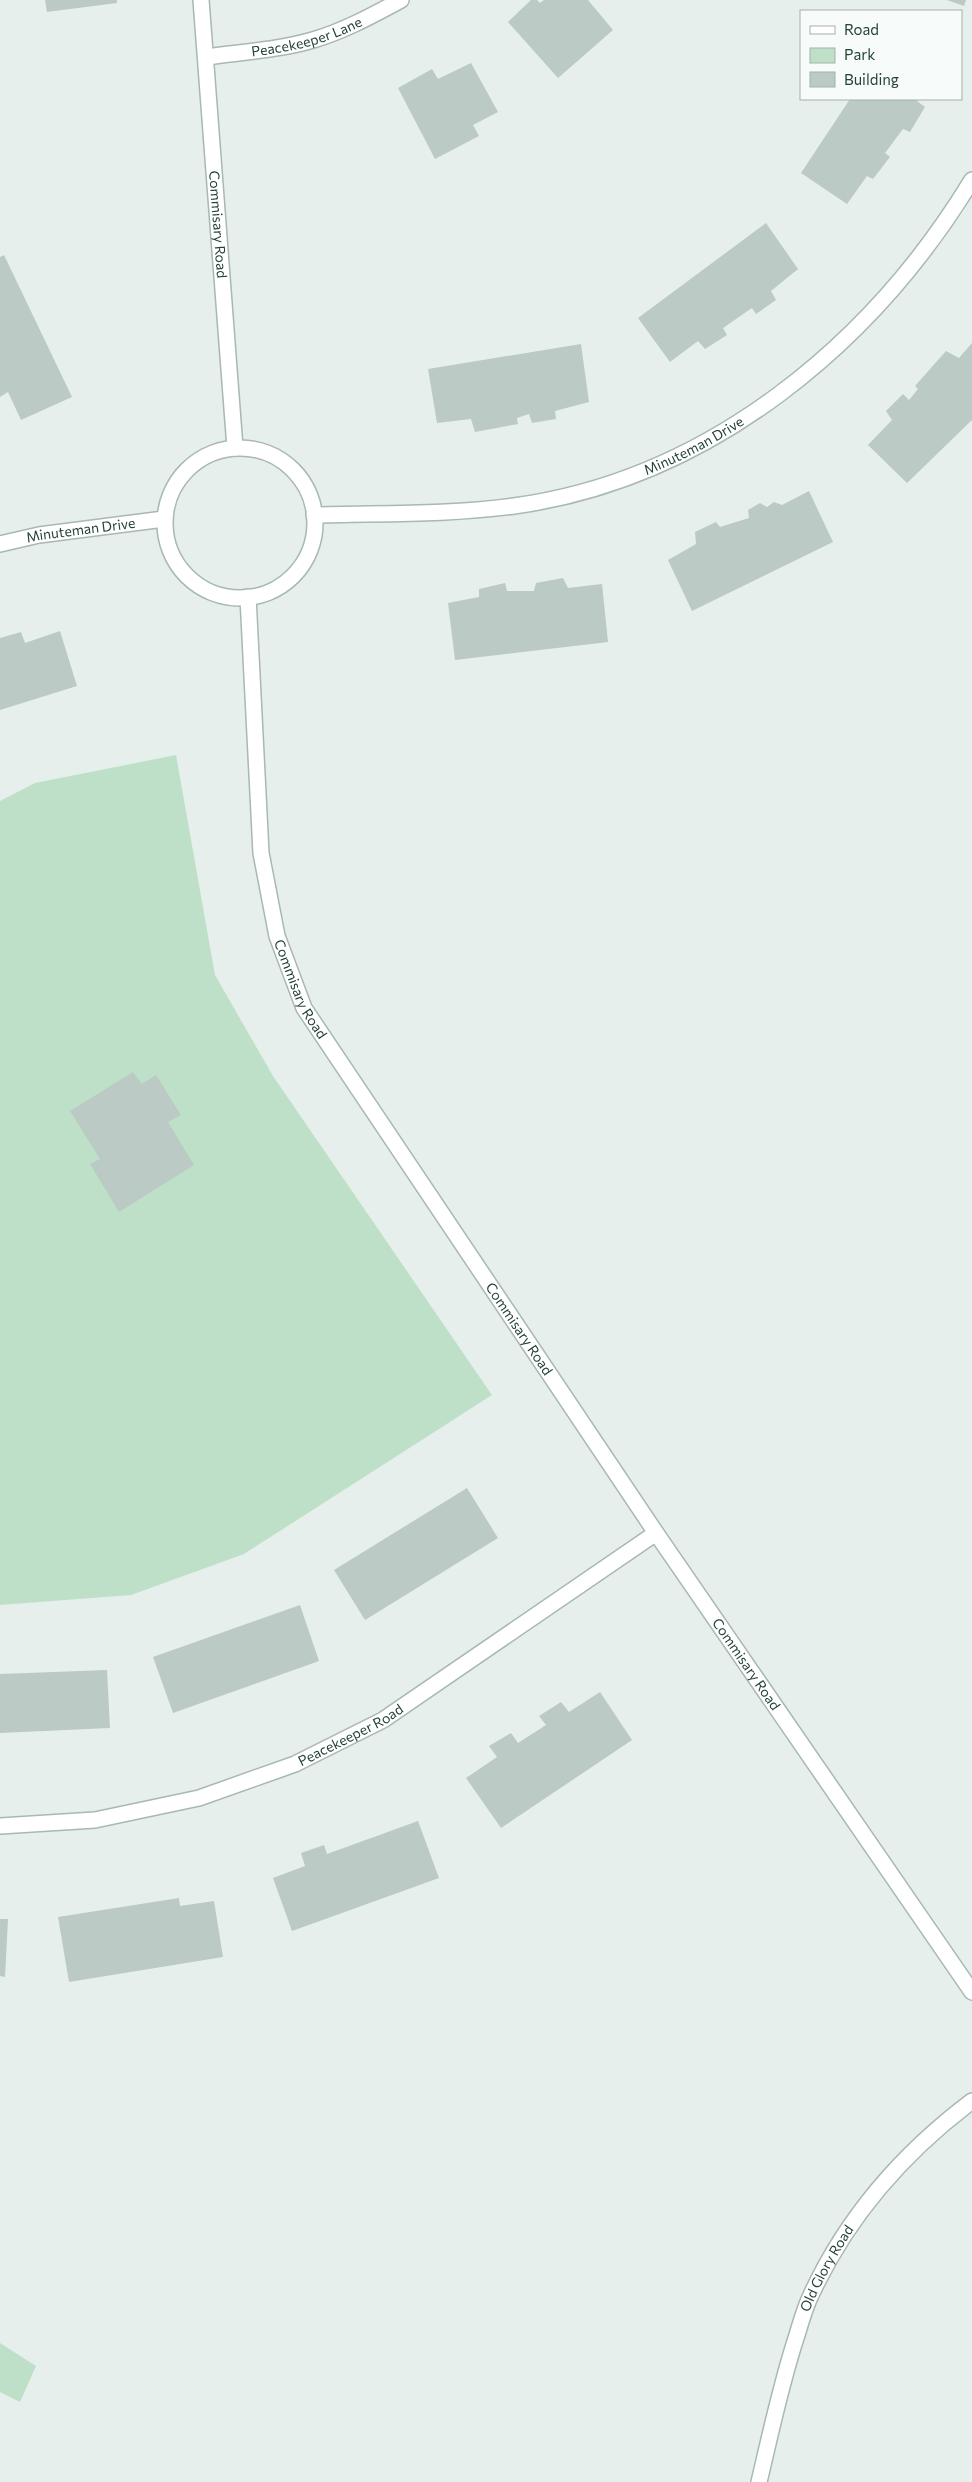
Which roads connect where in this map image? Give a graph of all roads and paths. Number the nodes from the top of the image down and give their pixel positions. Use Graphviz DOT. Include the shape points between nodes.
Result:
graph roads {
  1 [pos="201,0"];
  2 [pos="401,0"];
  3 [pos="207,57"];
  4 [pos="972,180"];
  5 [pos="235,448"];
  6 [pos="314,515"];
  7 [pos="164,519"];
  8 [pos="0,544"];
  9 [pos="248,597"];
  10 [pos="656,1533"];
  11 [pos="0,1826"];
  12 [pos="972,1992"];
  13 [pos="972,2102"];
  14 [pos="759,2482"];
  1 -- 3 [label="street, Commisary Road"];
  2 -- 3 [label="street, Peacekeeper Lane" via="361,21 315,39"];
  3 -- 5 [label="street, Commisary Road"];
  4 -- 6 [label="street, Minuteman Drive" via="936,236 860,326 817,366 769,403 669,460 569,495 515,506"];
  5 -- 6 [label="street" via="257,449 281,459 301,477 313,500"];
  5 -- 7 [label="street" via="205,456 184,471 170,493"];
  6 -- 9 [label="street" via="316,526 310,552 296,575 274,590"];
  7 -- 8 [label="street, Minuteman Drive" via="40,535"];
  7 -- 9 [label="street" via="167,545 179,568 198,587 223,597"];
  9 -- 10 [label="street, Commisary Road" via="261,853 277,936 304,1008"];
  10 -- 11 [label="street, Peacekeeper Road" via="383,1720 295,1764 199,1798 96,1820"];
  10 -- 12 [label="street, Commisary Road"];
  13 -- 14 [label="street, Old Glory Road" via="892,2172 841,2237 810,2297 801,2322 784,2374"];
}
